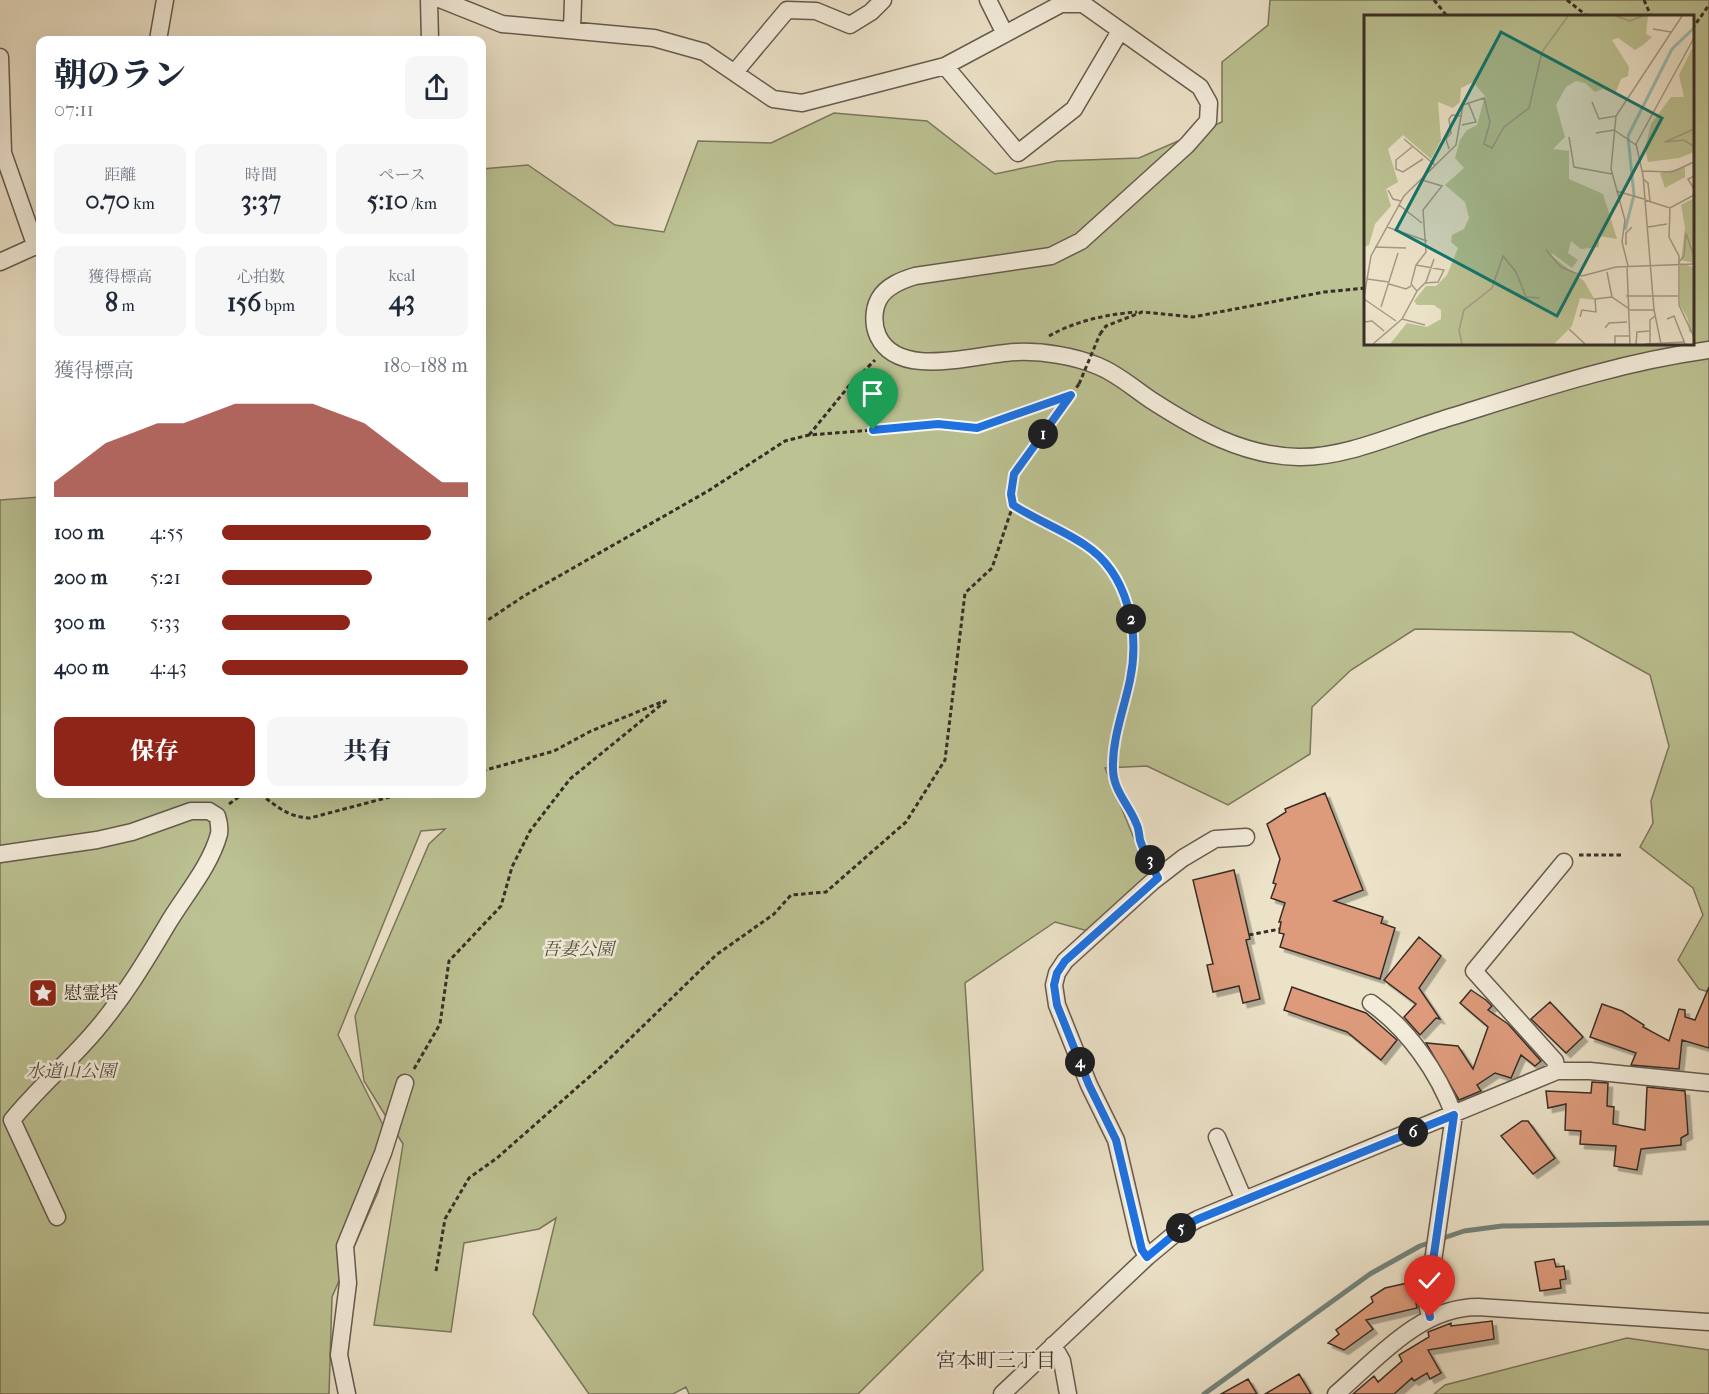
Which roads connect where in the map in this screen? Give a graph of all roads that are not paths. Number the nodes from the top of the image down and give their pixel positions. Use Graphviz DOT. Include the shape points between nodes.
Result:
graph roads {
  1 [pos="165,0"];
  2 [pos="429,0"];
  3 [pos="442,0"];
  4 [pos="573,0"];
  5 [pos="883,0"];
  6 [pos="988,0"];
  7 [pos="572,29"];
  8 [pos="1120,31"];
  9 [pos="1005,34"];
  10 [pos="159,36"];
  11 [pos="430,36"];
  12 [pos="0,57"];
  13 [pos="945,66"];
  14 [pos="735,72"];
  15 [pos="36,240"];
  16 [pos="36,246"];
  17 [pos="0,262"];
  18 [pos="1709,350"];
  19 [pos="1246,837"];
  20 [pos="0,854"];
  21 [pos="1564,862"];
  22 [pos="1371,1003"];
  23 [pos="1557,1071"];
  24 [pos="405,1083"];
  25 [pos="1709,1083"];
  26 [pos="1454,1115"];
  27 [pos="1217,1137"];
  28 [pos="1244,1200"];
  29 [pos="57,1217"];
  30 [pos="1147,1257"];
  31 [pos="1430,1317"];
  32 [pos="1709,1322"];
  33 [pos="1053,1345"];
  34 [pos="347,1394"];
  35 [pos="1002,1394"];
  36 [pos="1068,1394"];
  37 [pos="1336,1394"];
  1 -- 10 [label="street"];
  2 -- 11 [label="street"];
  3 -- 7 [label="street" via="502,24"];
  4 -- 7 [label="street"];
  5 -- 14 [label="street" via="850,25 816,11 787,9"];
  6 -- 9 [label="street"];
  7 -- 14 [label="street" via="654,38 704,52"];
  8 -- 9 [label="street" via="1083,4 1061,4"];
  8 -- 13 [label="street" via="1074,109 1018,153"];
  8 -- 18 [label="street" via="1200,87 1209,103 1208,121 1187,145 1081,241 1067,249 1051,256 915,276 891,286 881,294 874,321 880,340 894,356 927,362 1018,352 1079,360 1099,366 1187,422 1237,447 1299,457 1356,447 1618,366"];
  9 -- 13 [label="street"];
  12 -- 15 [label="street" via="3,153"];
  13 -- 14 [label="street" via="802,103 773,99"];
  16 -- 17 [label="street"];
  19 -- 30 [label="street" via="1205,844 1158,878 1065,961 1054,985 1065,1026 1116,1140 1140,1244"];
  20 -- 29 [label="street" via="97,840 200,809 217,816 219,824 214,846 196,880 115,1007 12,1120"];
  21 -- 23 [label="street" via="1474,971 1555,1061"];
  22 -- 26 [label="street" via="1405,1032 1447,1097"];
  23 -- 25 [label="street" via="1583,1070"];
  23 -- 26 [label="street"];
  24 -- 34 [label="street" via="383,1153 345,1246 348,1284 339,1355"];
  26 -- 28 [label="street"];
  26 -- 31 [label="street" via="1427,1303"];
  27 -- 28 [label="street"];
  28 -- 30 [label="street" via="1183,1227"];
  30 -- 33 [label="street"];
  31 -- 32 [label="street" via="1478,1307"];
  31 -- 37 [label="street"];
  33 -- 35 [label="street"];
  33 -- 36 [label="street" via="1062,1360"];
}
